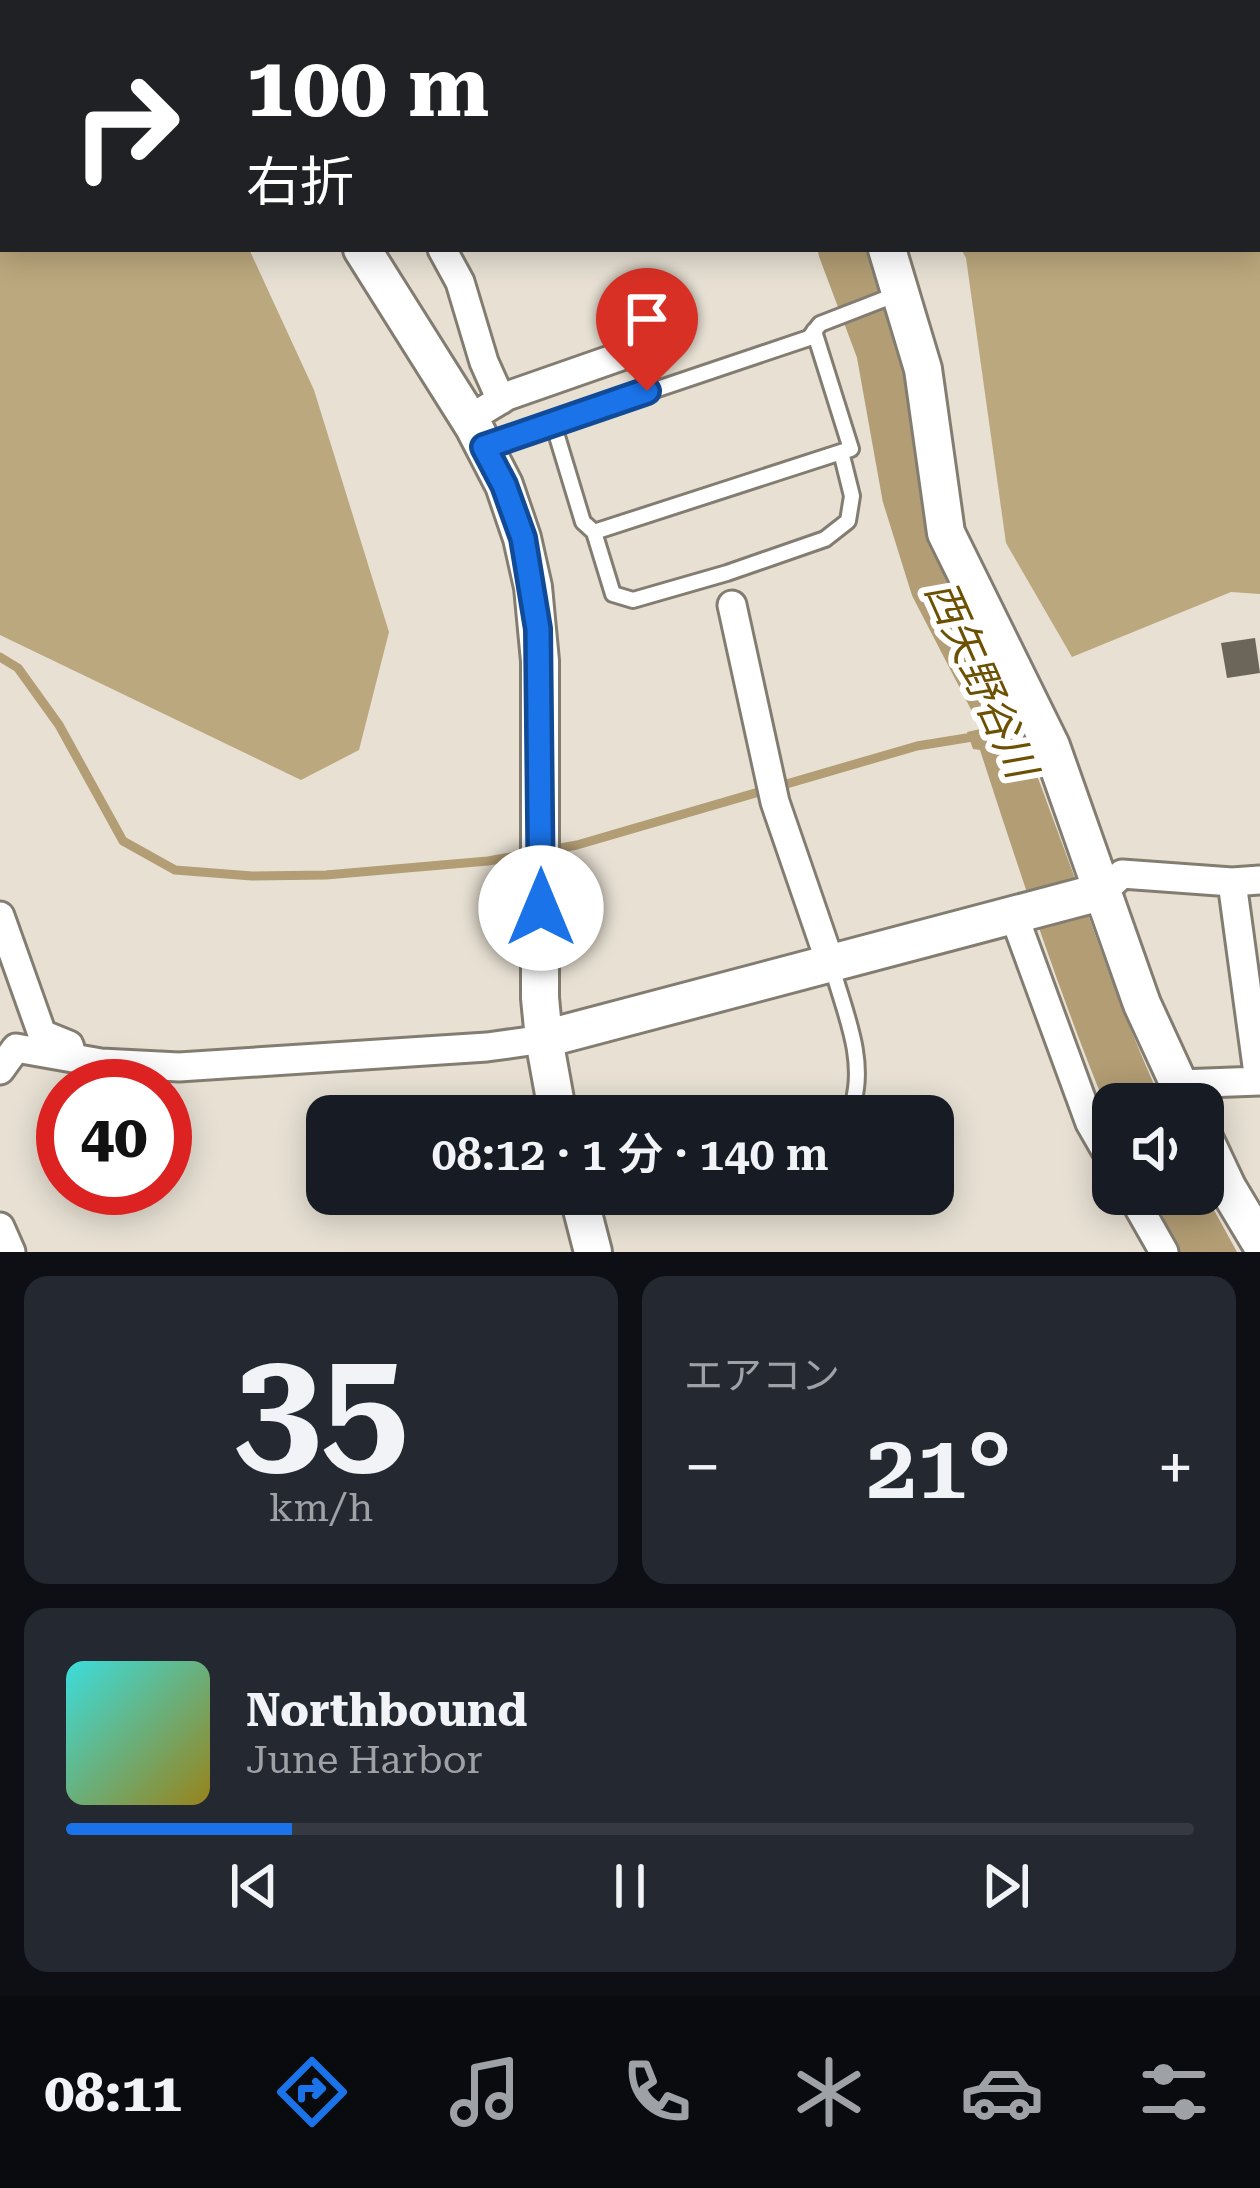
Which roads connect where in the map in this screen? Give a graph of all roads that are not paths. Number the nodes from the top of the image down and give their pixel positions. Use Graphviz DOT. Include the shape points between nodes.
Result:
graph roads {
  1 [pos="364,252"];
  2 [pos="444,252"];
  3 [pos="887,252"];
  4 [pos="894,295"];
  5 [pos="814,331"];
  6 [pos="673,338"];
  7 [pos="485,422"];
  8 [pos="553,423"];
  9 [pos="842,452"];
  10 [pos="594,532"];
  11 [pos="728,573"];
  12 [pos="732,605"];
  13 [pos="1246,880"];
  14 [pos="1104,891"];
  15 [pos="1013,913"];
  16 [pos="0,916"];
  17 [pos="830,962"];
  18 [pos="544,1039"];
  19 [pos="72,1058"];
  20 [pos="0,1070"];
  21 [pos="1259,1081"];
  22 [pos="1179,1083"];
  23 [pos="1224,1087"];
  24 [pos="554,1095"];
  25 [pos="855,1095"];
  26 [pos="1092,1126"];
  27 [pos="1224,1181"];
  28 [pos="583,1215"];
  29 [pos="1143,1215"];
  30 [pos="0,1227"];
  31 [pos="1260,1242"];
  32 [pos="10,1252"];
  33 [pos="593,1252"];
  34 [pos="1164,1252"];
  1 -- 7 [label="street"];
  2 -- 7 [label="street" via="484,362"];
  3 -- 4 [label="street"];
  4 -- 5 [label="lane"];
  4 -- 14 [label="street" via="923,369 946,533 1051,746"];
  5 -- 8 [label="lane"];
  5 -- 9 [label="lane" via="851,448"];
  6 -- 7 [label="street"];
  7 -- 8 [label="lane"];
  7 -- 18 [label="street" via="533,587"];
  8 -- 10 [label="lane" via="583,522"];
  9 -- 10 [label="lane"];
  9 -- 11 [label="lane" via="852,496 848,521 826,539"];
  10 -- 11 [label="lane" via="614,595 633,600"];
  11 -- 12 [label="lane"];
  12 -- 17 [label="street" via="772,790"];
  13 -- 14 [label="street" via="1122,874"];
  13 -- 21 [label="street"];
  14 -- 15 [label="street"];
  14 -- 22 [label="street"];
  15 -- 17 [label="street"];
  15 -- 26 [label="street"];
  16 -- 19 [label="street" via="42,1034 69,1045"];
  17 -- 18 [label="street"];
  17 -- 25 [label="lane" via="858,1060"];
  18 -- 19 [label="street" via="179,1067"];
  18 -- 24 [label="street"];
  19 -- 20 [label="street" via="16,1048"];
  21 -- 23 [label="street"];
  27 -- 31 [label="street"];
  28 -- 33 [label="street"];
  29 -- 34 [label="street"];
  30 -- 32 [label="street"];
}
